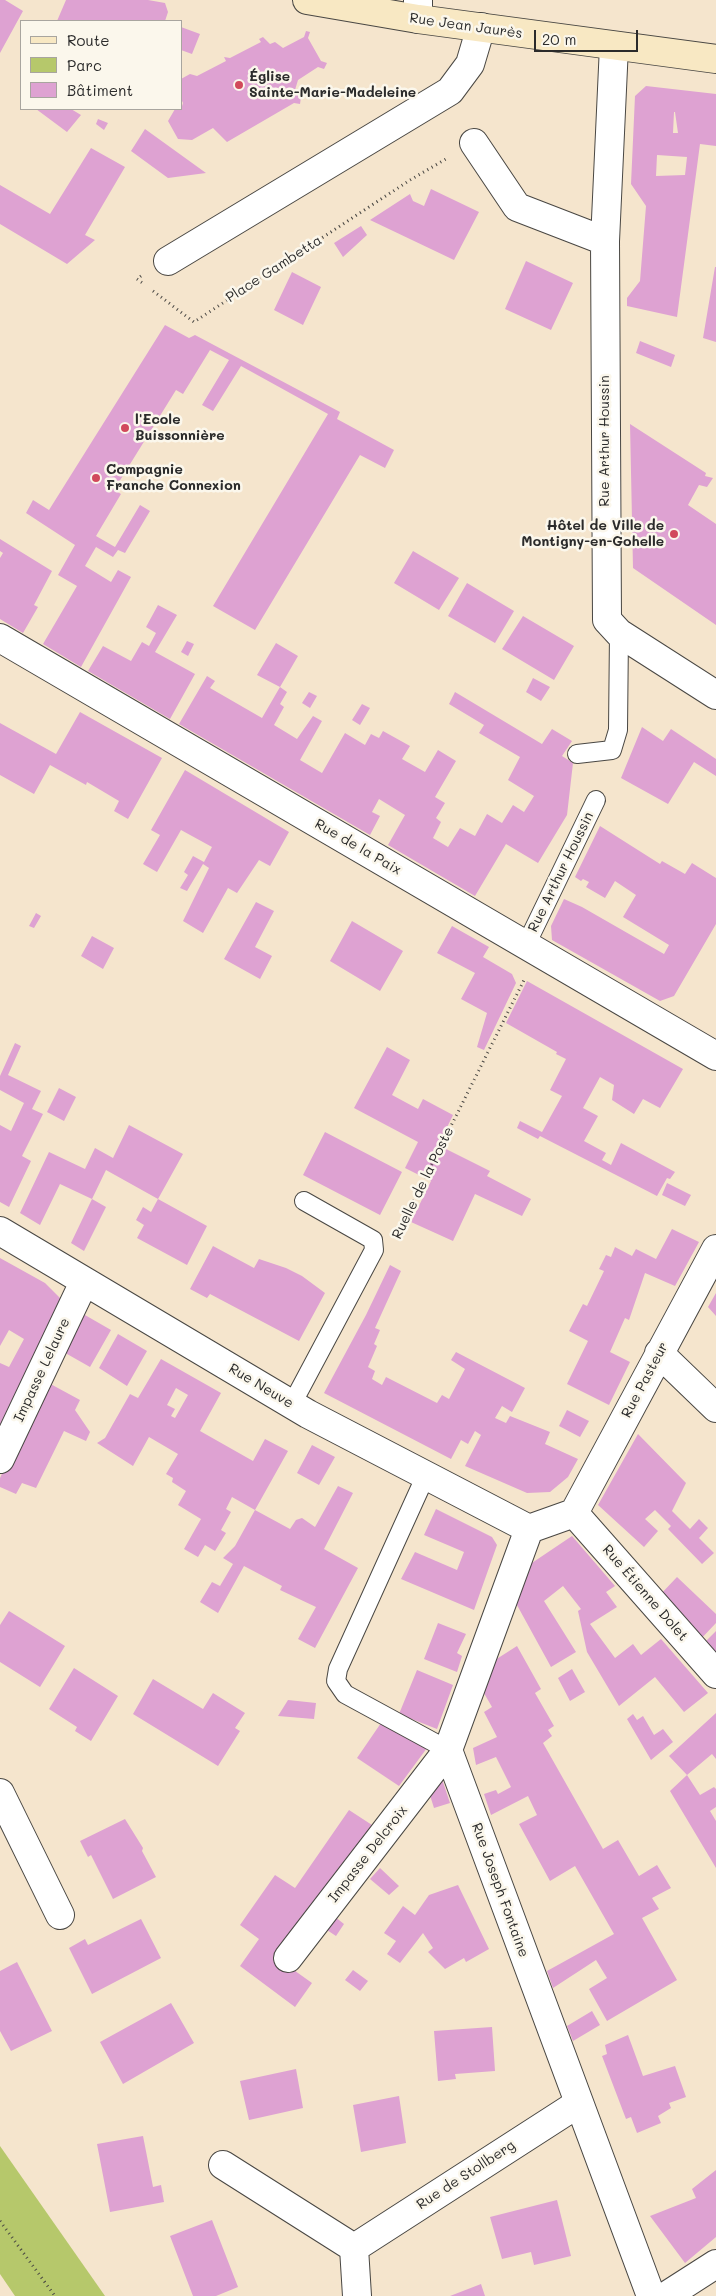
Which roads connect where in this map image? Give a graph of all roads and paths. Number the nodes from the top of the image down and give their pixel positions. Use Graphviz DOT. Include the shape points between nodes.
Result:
graph roads {
  1 [pos="307,0"];
  2 [pos="418,10"];
  3 [pos="481,27"];
  4 [pos="614,46"];
  5 [pos="716,59"];
  6 [pos="474,143"];
  7 [pos="605,241"];
  8 [pos="168,261"];
  9 [pos="619,632"];
  10 [pos="0,638"];
  11 [pos="716,695"];
  12 [pos="577,754"];
  13 [pos="596,800"];
  14 [pos="532,948"];
  15 [pos="716,1056"];
  16 [pos="304,1200"];
  17 [pos="0,1231"];
  18 [pos="396,1236"];
  19 [pos="716,1249"];
  20 [pos="84,1282"];
  21 [pos="660,1353"];
  22 [pos="292,1404"];
  23 [pos="716,1408"];
  24 [pos="0,1459"];
  25 [pos="426,1475"];
  26 [pos="574,1512"];
  27 [pos="529,1528"];
  28 [pos="716,1674"];
  29 [pos="448,1750"];
  30 [pos="0,1792"];
  31 [pos="60,1915"];
  32 [pos="288,1958"];
  33 [pos="579,2102"];
  34 [pos="223,2165"];
  35 [pos="0,2221"];
  36 [pos="354,2248"];
  37 [pos="716,2264"];
  38 [pos="55,2296"];
  39 [pos="357,2296"];
  40 [pos="651,2296"];
  41 [pos="666,2296"];
  1 -- 2 [label="street, Rue Jean Jaurès"];
  2 -- 3 [label="street, Rue Jean Jaurès"];
  3 -- 4 [label="street, Rue Jean Jaurès"];
  3 -- 8 [label="street" via="470,64 450,91"];
  4 -- 5 [label="street, Rue Jean Jaurès"];
  4 -- 7 [label="street"];
  6 -- 7 [label="street" via="517,207"];
  6 -- 8 [label="path, Place Gambetta" via="410,180 194,322 137,279"];
  7 -- 9 [label="street, Rue Arthur Houssin" via="607,620"];
  9 -- 11 [label="street"];
  9 -- 12 [label="lane" via="618,730 612,750"];
  10 -- 14 [label="street, Rue de la Paix"];
  13 -- 14 [label="lane, Rue Arthur Houssin"];
  14 -- 15 [label="street, Rue de la Paix"];
  14 -- 18 [label="path, Ruelle de la Poste"];
  16 -- 22 [label="lane, Ruelle de la Poste" via="373,1240 374,1250"];
  17 -- 20 [label="street, Rue Neuve"];
  19 -- 21 [label="street, Rue Pasteur"];
  20 -- 22 [label="street, Rue Neuve"];
  20 -- 24 [label="street, Impasse Lelaure"];
  21 -- 23 [label="street"];
  21 -- 26 [label="street, Rue Pasteur"];
  22 -- 25 [label="street, Rue Neuve"];
  25 -- 27 [label="street, Rue Neuve"];
  25 -- 29 [label="lane" via="338,1669 336,1681 345,1694"];
  26 -- 27 [label="street"];
  26 -- 28 [label="street, Rue Étienne Dolet"];
  27 -- 29 [label="street"];
  29 -- 32 [label="street, Impasse Delcroix"];
  29 -- 33 [label="street, Rue Joseph Fontaine"];
  30 -- 31 [label="street"];
  33 -- 36 [label="street, Rue de Stollberg"];
  33 -- 40 [label="street, Rue Joseph Fontaine"];
  34 -- 36 [label="street"];
  35 -- 38 [label="path"];
  36 -- 39 [label="street"];
  37 -- 41 [label="street"];
}
